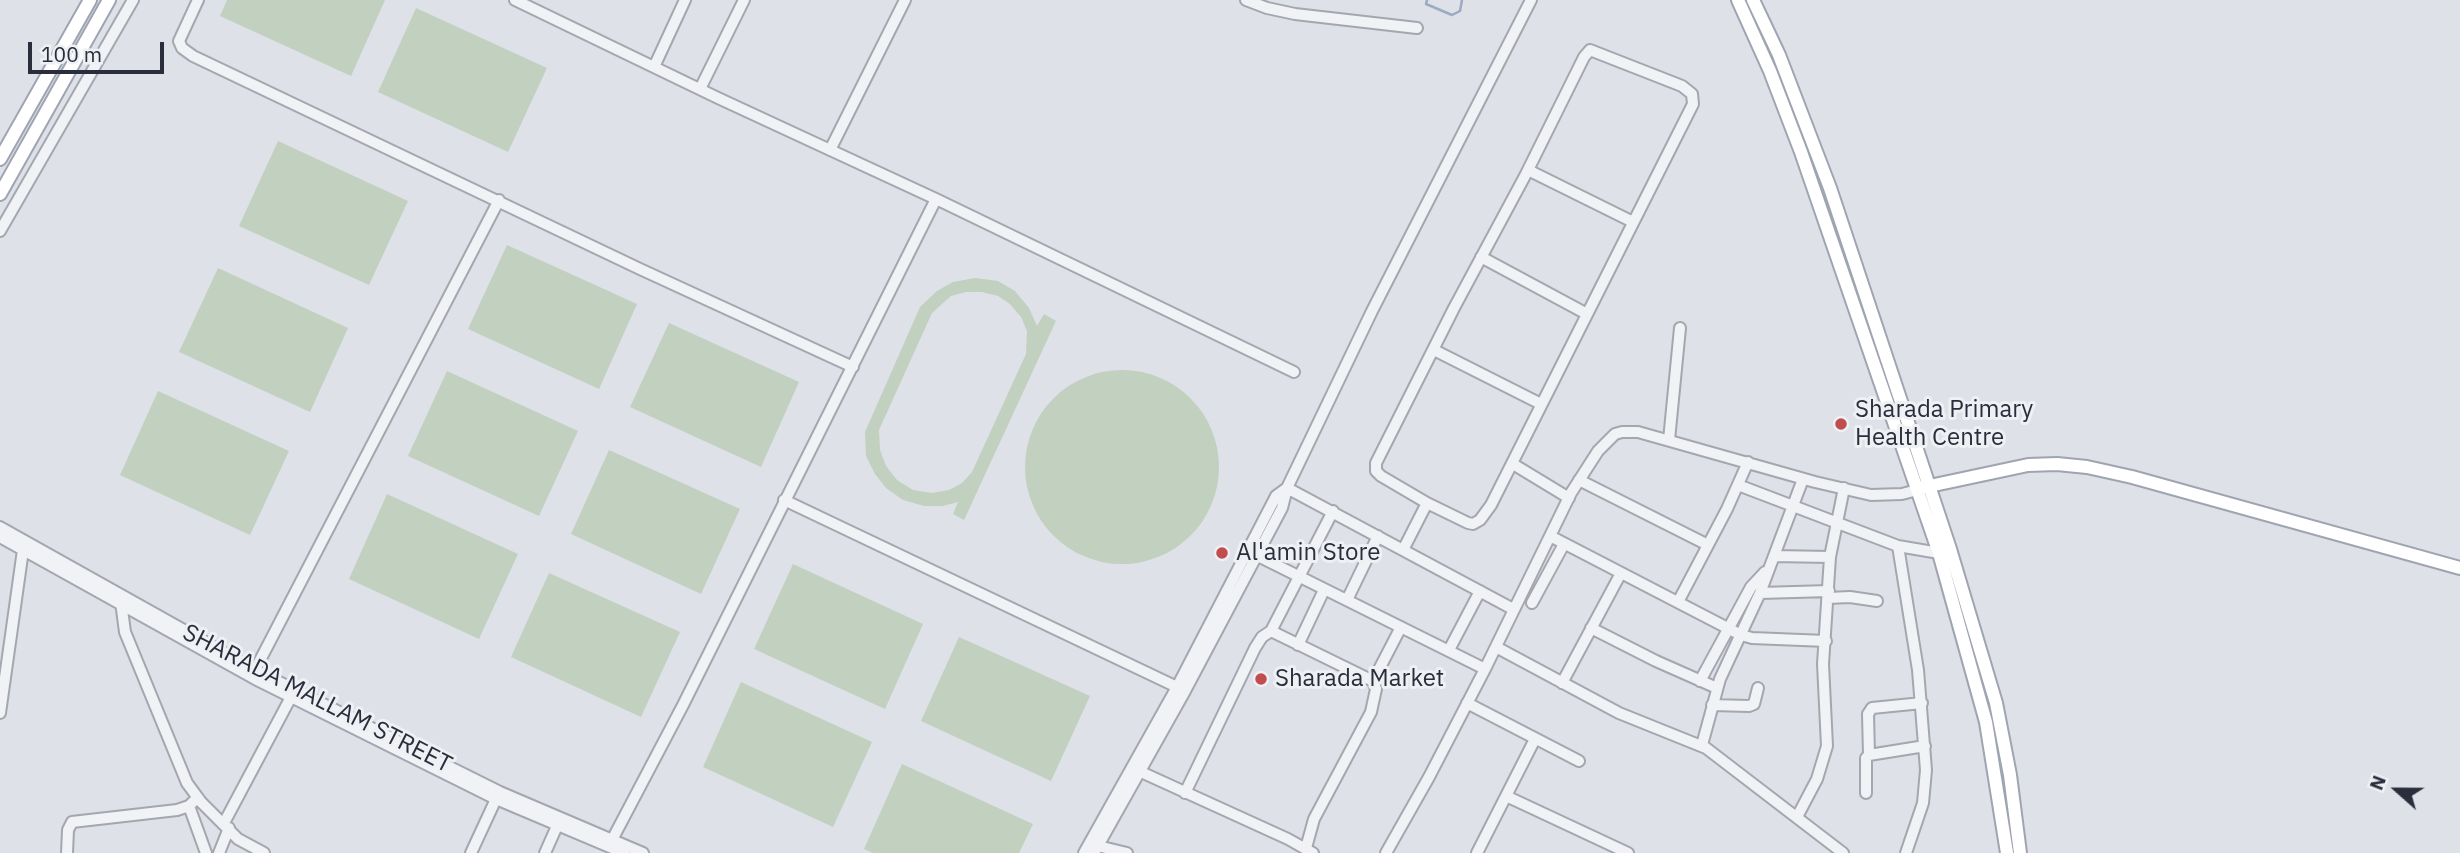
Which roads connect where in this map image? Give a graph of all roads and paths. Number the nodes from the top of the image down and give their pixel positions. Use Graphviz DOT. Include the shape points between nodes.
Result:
graph roads {
  1 [pos="90,0"];
  2 [pos="109,0"];
  3 [pos="132,0"];
  4 [pos="198,0"];
  5 [pos="516,0"];
  6 [pos="685,0"];
  7 [pos="744,0"];
  8 [pos="905,0"];
  9 [pos="1246,0"];
  10 [pos="1531,0"];
  11 [pos="1738,0"];
  12 [pos="1753,0"];
  13 [pos="1418,28"];
  14 [pos="654,66"];
  15 [pos="700,89"];
  16 [pos="830,150"];
  17 [pos="0,159"];
  18 [pos="1528,170"];
  19 [pos="0,194"];
  20 [pos="936,199"];
  21 [pos="499,200"];
  22 [pos="1633,222"];
  23 [pos="0,231"];
  24 [pos="1481,257"];
  25 [pos="1587,314"];
  26 [pos="1680,328"];
  27 [pos="1434,350"];
  28 [pos="853,367"];
  29 [pos="1294,372"];
  30 [pos="1541,404"];
  31 [pos="1669,440"];
  32 [pos="1748,462"];
  33 [pos="1513,464"];
  34 [pos="1804,478"];
  35 [pos="1579,480"];
  36 [pos="1738,485"];
  37 [pos="1287,488"];
  38 [pos="1844,488"];
  39 [pos="1922,488"];
  40 [pos="1569,498"];
  41 [pos="784,500"];
  42 [pos="1427,503"];
  43 [pos="1793,505"];
  44 [pos="1333,511"];
  45 [pos="1838,524"];
  46 [pos="0,527"];
  47 [pos="1378,536"];
  48 [pos="1550,536"];
  49 [pos="0,537"];
  50 [pos="1564,544"];
  51 [pos="25,545"];
  52 [pos="1708,545"];
  53 [pos="1898,546"];
  54 [pos="1403,550"];
  55 [pos="1938,553"];
  56 [pos="1256,555"];
  57 [pos="1774,556"];
  58 [pos="1830,557"];
  59 [pos="1769,568"];
  60 [pos="2460,568"];
  61 [pos="1621,573"];
  62 [pos="1298,578"];
  63 [pos="1324,590"];
  64 [pos="1480,591"];
  65 [pos="1760,593"];
  66 [pos="1828,594"];
  67 [pos="122,600"];
  68 [pos="1347,600"];
  69 [pos="1877,601"];
  70 [pos="1678,602"];
  71 [pos="1532,603"];
  72 [pos="1513,609"];
  73 [pos="1401,627"];
  74 [pos="1591,628"];
  75 [pos="1728,628"];
  76 [pos="1271,631"];
  77 [pos="1741,635"];
  78 [pos="1826,641"];
  79 [pos="1298,645"];
  80 [pos="1496,647"];
  81 [pos="1449,650"];
  82 [pos="1485,669"];
  83 [pos="254,670"];
  84 [pos="1373,681"];
  85 [pos="1700,681"];
  86 [pos="1562,683"];
  87 [pos="1177,687"];
  88 [pos="1717,688"];
  89 [pos="1758,688"];
  90 [pos="291,697"];
  91 [pos="1467,703"];
  92 [pos="1922,703"];
  93 [pos="1712,705"];
  94 [pos="0,713"];
  95 [pos="1535,739"];
  96 [pos="1702,746"];
  97 [pos="1925,746"];
  98 [pos="1869,755"];
  99 [pos="1579,761"];
  100 [pos="1141,772"];
  101 [pos="1185,793"];
  102 [pos="1866,793"];
  103 [pos="1506,796"];
  104 [pos="496,799"];
  105 [pos="193,802"];
  106 [pos="1797,817"];
  107 [pos="226,825"];
  108 [pos="557,826"];
  109 [pos="609,847"];
  110 [pos="1096,849"];
  111 [pos="1309,851"];
  112 [pos="1836,851"];
  113 [pos="1480,852"];
  114 [pos="1625,852"];
  115 [pos="67,853"];
  116 [pos="206,853"];
  117 [pos="219,853"];
  118 [pos="264,853"];
  119 [pos="471,853"];
  120 [pos="545,853"];
  121 [pos="624,853"];
  122 [pos="643,853"];
  123 [pos="1084,853"];
  124 [pos="1127,853"];
  125 [pos="1386,853"];
  126 [pos="1906,853"];
  127 [pos="2007,853"];
  128 [pos="2020,853"];
  1 -- 17 [label="main road"];
  2 -- 19 [label="main road"];
  3 -- 23 [label="street"];
  4 -- 21 [label="street" via="180,37 187,52"];
  5 -- 14 [label="street"];
  6 -- 14 [label="street"];
  7 -- 15 [label="street"];
  8 -- 16 [label="street"];
  9 -- 13 [label="street" via="1295,14"];
  10 -- 37 [label="street"];
  11 -- 39 [label="main road" via="1801,152"];
  12 -- 39 [label="main road" via="1822,165 1868,296"];
  14 -- 15 [label="street"];
  15 -- 16 [label="street"];
  16 -- 20 [label="street"];
  18 -- 22 [label="street"];
  18 -- 22 [label="street" via="1588,51 1682,86 1692,94 1693,104"];
  18 -- 24 [label="street"];
  20 -- 28 [label="street"];
  20 -- 29 [label="street"];
  21 -- 28 [label="street"];
  21 -- 83 [label="street"];
  22 -- 25 [label="street"];
  24 -- 25 [label="street"];
  24 -- 27 [label="street"];
  25 -- 30 [label="street"];
  26 -- 31 [label="street"];
  27 -- 30 [label="street"];
  27 -- 42 [label="street" via="1375,468"];
  28 -- 41 [label="street"];
  30 -- 33 [label="street"];
  31 -- 32 [label="street"];
  31 -- 35 [label="street" via="1638,432 1615,435"];
  32 -- 34 [label="street"];
  32 -- 36 [label="street"];
  33 -- 40 [label="street"];
  33 -- 42 [label="street" via="1485,515 1476,522 1468,523"];
  34 -- 38 [label="street"];
  34 -- 43 [label="street"];
  35 -- 40 [label="street"];
  35 -- 52 [label="street"];
  36 -- 43 [label="street"];
  36 -- 52 [label="street"];
  37 -- 44 [label="street"];
  37 -- 56 [label="street"];
  37 -- 87 [label="street" via="1276,496"];
  38 -- 39 [label="street" via="1877,495"];
  38 -- 45 [label="street"];
  39 -- 55 [label="main road"];
  39 -- 60 [label="main road" via="2028,465 2087,467"];
  39 -- 128 [label="main road" via="1990,681 2010,775"];
  40 -- 48 [label="street"];
  41 -- 87 [label="street"];
  41 -- 109 [label="street"];
  42 -- 54 [label="street"];
  43 -- 45 [label="street"];
  43 -- 57 [label="street"];
  44 -- 47 [label="street"];
  44 -- 62 [label="street"];
  45 -- 53 [label="street"];
  45 -- 58 [label="street"];
  46 -- 51 [label="street, SHARADA MALLAM STREET"];
  47 -- 54 [label="street"];
  47 -- 68 [label="street"];
  48 -- 50 [label="street"];
  48 -- 72 [label="street"];
  49 -- 51 [label="street, SHARADA MALLAM STREET"];
  50 -- 61 [label="street"];
  50 -- 71 [label="street"];
  51 -- 67 [label="street, SHARADA MALLAM STREET"];
  51 -- 94 [label="street"];
  52 -- 70 [label="street"];
  53 -- 55 [label="street"];
  53 -- 92 [label="street"];
  54 -- 64 [label="street"];
  55 -- 127 [label="main road" via="1986,722"];
  56 -- 62 [label="street"];
  56 -- 100 [label="street"];
  57 -- 58 [label="street"];
  57 -- 59 [label="street"];
  58 -- 66 [label="street"];
  59 -- 65 [label="street"];
  59 -- 75 [label="street" via="1751,587"];
  61 -- 70 [label="street"];
  61 -- 74 [label="street"];
  62 -- 63 [label="street"];
  62 -- 76 [label="street"];
  63 -- 68 [label="street"];
  63 -- 79 [label="street"];
  64 -- 72 [label="street"];
  64 -- 81 [label="street"];
  65 -- 66 [label="street"];
  65 -- 77 [label="street"];
  66 -- 69 [label="street"];
  66 -- 78 [label="street"];
  67 -- 83 [label="street, SHARADA MALLAM STREET"];
  67 -- 90 [label="street, SHARADA MALLAM STREET"];
  67 -- 105 [label="street" via="125,632"];
  68 -- 73 [label="street"];
  70 -- 75 [label="street"];
  72 -- 80 [label="street"];
  73 -- 81 [label="street"];
  73 -- 84 [label="street"];
  74 -- 85 [label="street"];
  74 -- 86 [label="street"];
  75 -- 77 [label="street"];
  75 -- 85 [label="street"];
  76 -- 79 [label="street"];
  76 -- 101 [label="street" via="1255,648"];
  77 -- 78 [label="street"];
  77 -- 88 [label="street"];
  78 -- 106 [label="street" via="1827,746 1817,779"];
  79 -- 84 [label="street"];
  80 -- 82 [label="street"];
  80 -- 86 [label="street"];
  81 -- 82 [label="street"];
  82 -- 91 [label="street"];
  83 -- 109 [label="street, SHARADA MALLAM STREET"];
  84 -- 111 [label="street" via="1376,694 1371,712 1314,819"];
  85 -- 88 [label="street"];
  86 -- 96 [label="street" via="1619,713"];
  87 -- 123 [label="street"];
  88 -- 93 [label="street"];
  89 -- 93 [label="street" via="1754,704 1749,706"];
  90 -- 104 [label="street, SHARADA MALLAM STREET"];
  90 -- 107 [label="street"];
  91 -- 95 [label="street"];
  91 -- 125 [label="street"];
  92 -- 97 [label="street"];
  92 -- 98 [label="street" via="1872,708 1868,714"];
  93 -- 96 [label="street"];
  95 -- 99 [label="street"];
  95 -- 103 [label="street"];
  96 -- 106 [label="street"];
  97 -- 98 [label="street"];
  97 -- 126 [label="street" via="1926,789"];
  98 -- 102 [label="street"];
  100 -- 101 [label="street"];
  100 -- 110 [label="street"];
  101 -- 111 [label="street"];
  103 -- 113 [label="street"];
  103 -- 114 [label="street"];
  104 -- 108 [label="street, SHARADA MALLAM STREET"];
  104 -- 119 [label="street"];
  105 -- 107 [label="street"];
  105 -- 115 [label="street" via="143,815 72,822"];
  105 -- 116 [label="street"];
  106 -- 112 [label="street"];
  107 -- 117 [label="street"];
  107 -- 118 [label="street" via="239,839"];
  108 -- 109 [label="street, SHARADA MALLAM STREET"];
  108 -- 120 [label="street"];
  109 -- 121 [label="street, SHARADA MALLAM STREET"];
  109 -- 122 [label="street, SHARADA MALLAM STREET"];
  110 -- 124 [label="street"];
}
